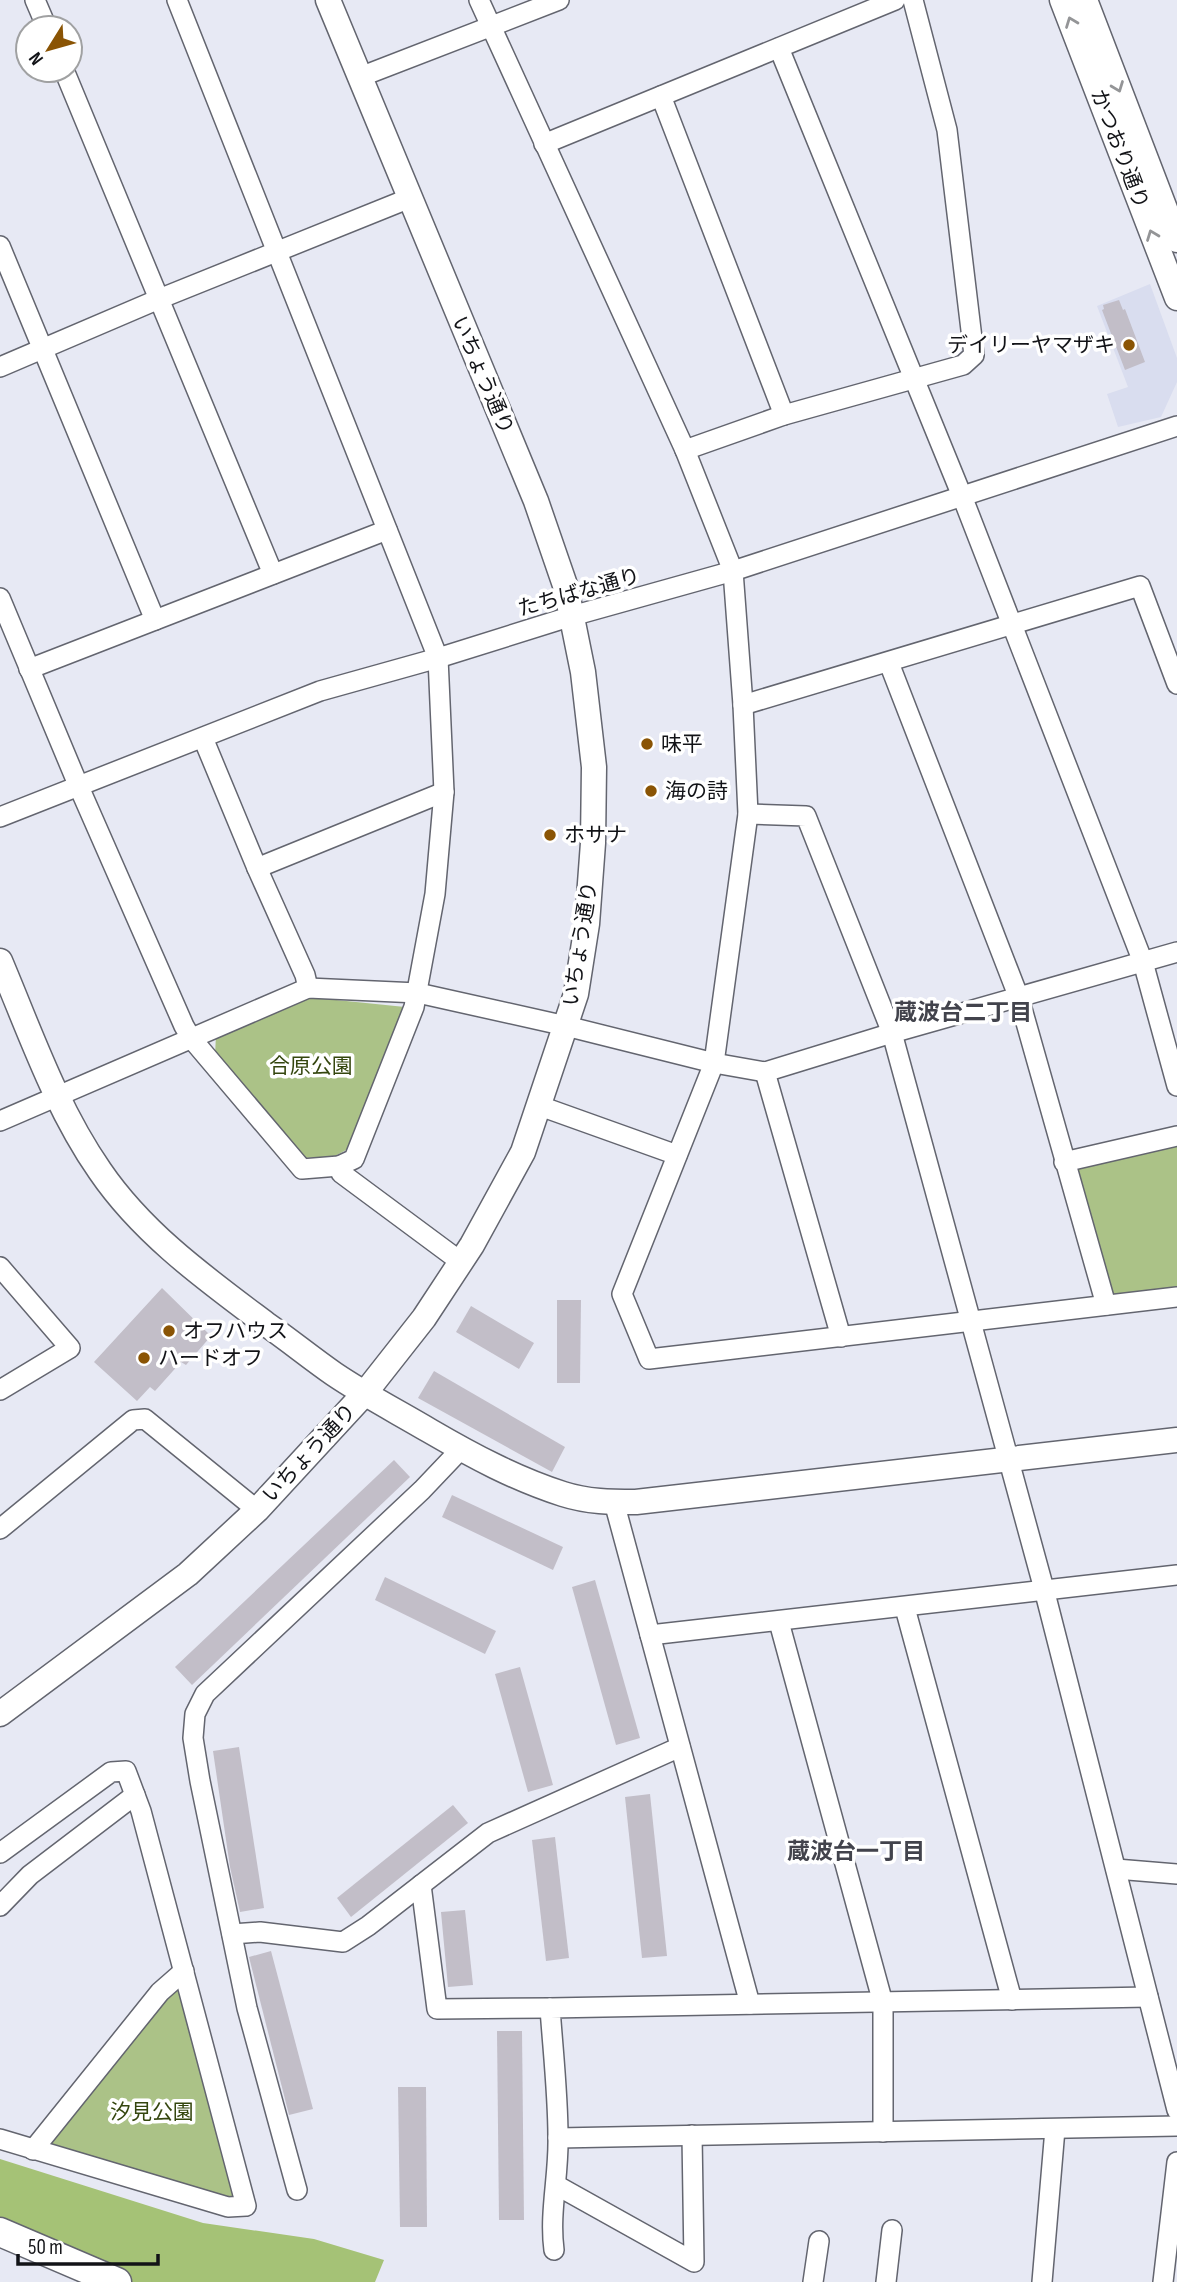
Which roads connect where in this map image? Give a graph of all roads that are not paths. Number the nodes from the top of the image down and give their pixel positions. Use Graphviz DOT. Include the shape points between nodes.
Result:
graph roads {
  1 [pos="177,0"];
  2 [pos="328,0"];
  3 [pos="479,0"];
  4 [pos="559,0"];
  5 [pos="895,0"];
  6 [pos="913,0"];
  7 [pos="1062,0"];
  8 [pos="1085,0"];
  9 [pos="490,27"];
  10 [pos="779,48"];
  11 [pos="360,77"];
  12 [pos="70,84"];
  13 [pos="661,96"];
  14 [pos="544,144"];
  15 [pos="410,198"];
  16 [pos="1177,240"];
  17 [pos="0,246"];
  18 [pos="277,250"];
  19 [pos="1177,298"];
  20 [pos="159,299"];
  21 [pos="43,350"];
  22 [pos="0,367"];
  23 [pos="915,379"];
  24 [pos="784,415"];
  25 [pos="1177,426"];
  26 [pos="685,450"];
  27 [pos="962,496"];
  28 [pos="387,530"];
  29 [pos="733,571"];
  30 [pos="273,574"];
  31 [pos="0,598"];
  32 [pos="572,616"];
  33 [pos="155,620"];
  34 [pos="1011,625"];
  35 [pos="438,658"];
  36 [pos="889,663"];
  37 [pos="29,669"];
  38 [pos="1177,684"];
  39 [pos="743,705"];
  40 [pos="203,738"];
  41 [pos="79,787"];
  42 [pos="444,792"];
  43 [pos="748,814"];
  44 [pos="0,817"];
  45 [pos="257,868"];
  46 [pos="1177,952"];
  47 [pos="0,961"];
  48 [pos="1143,962"];
  49 [pos="308,988"];
  50 [pos="418,993"];
  51 [pos="1019,998"];
  52 [pos="566,1026"];
  53 [pos="892,1033"];
  54 [pos="191,1038"];
  55 [pos="714,1063"];
  56 [pos="765,1072"];
  57 [pos="1177,1086"];
  58 [pos="57,1095"];
  59 [pos="540,1106"];
  60 [pos="0,1121"];
  61 [pos="1177,1136"];
  62 [pos="677,1155"];
  63 [pos="1064,1162"];
  64 [pos="339,1166"];
  65 [pos="461,1262"];
  66 [pos="0,1267"];
  67 [pos="1177,1297"];
  68 [pos="1106,1306"];
  69 [pos="972,1322"];
  70 [pos="841,1337"];
  71 [pos="0,1390"];
  72 [pos="365,1393"];
  73 [pos="1177,1440"];
  74 [pos="461,1449"];
  75 [pos="1007,1459"];
  76 [pos="614,1502"];
  77 [pos="257,1510"];
  78 [pos="0,1529"];
  79 [pos="1177,1575"];
  80 [pos="1044,1589"];
  81 [pos="905,1608"];
  82 [pos="779,1622"];
  83 [pos="650,1635"];
  84 [pos="0,1714"];
  85 [pos="680,1747"];
  86 [pos="135,1795"];
  87 [pos="0,1853"];
  88 [pos="1116,1869"];
  89 [pos="1177,1874"];
  90 [pos="421,1885"];
  91 [pos="0,1906"];
  92 [pos="232,1934"];
  93 [pos="184,1971"];
  94 [pos="1149,1997"];
  95 [pos="1012,2000"];
  96 [pos="883,2003"];
  97 [pos="750,2004"];
  98 [pos="550,2008"];
  99 [pos="1177,2110"];
  100 [pos="1177,2126"];
  101 [pos="1055,2129"];
  102 [pos="883,2132"];
  103 [pos="692,2135"];
  104 [pos="558,2138"];
  105 [pos="0,2139"];
  106 [pos="33,2150"];
  107 [pos="1177,2162"];
  108 [pos="556,2185"];
  109 [pos="297,2190"];
  110 [pos="892,2230"];
  111 [pos="0,2232"];
  112 [pos="819,2241"];
  113 [pos="554,2250"];
  114 [pos="117,2282"];
  115 [pos="813,2282"];
  116 [pos="886,2282"];
  117 [pos="1042,2282"];
  118 [pos="1163,2282"];
  1 -- 18 [label="street"];
  2 -- 11 [label="street, いちょう通り"];
  3 -- 9 [label="street"];
  4 -- 9 [label="street"];
  5 -- 10 [label="street"];
  6 -- 23 [label="street" via="947,130 974,355 962,365"];
  19 -- 7 [label="street, かつおり通り, one-way"];
  8 -- 16 [label="street, かつおり通り, one-way"];
  9 -- 11 [label="street"];
  9 -- 14 [label="street"];
  10 -- 13 [label="street"];
  10 -- 23 [label="street"];
  11 -- 15 [label="street, いちょう通り"];
  12 -- 20 [label="street"];
  13 -- 14 [label="street"];
  13 -- 24 [label="street"];
  14 -- 26 [label="street"];
  15 -- 18 [label="street"];
  15 -- 32 [label="street, いちょう通り" via="536,501"];
  17 -- 21 [label="street"];
  18 -- 20 [label="street"];
  18 -- 28 [label="street"];
  20 -- 21 [label="street"];
  20 -- 30 [label="street"];
  21 -- 22 [label="street"];
  21 -- 33 [label="street"];
  23 -- 24 [label="street"];
  23 -- 27 [label="street"];
  24 -- 26 [label="street"];
  25 -- 27 [label="street, たちばな通り"];
  26 -- 29 [label="street"];
  27 -- 29 [label="street, たちばな通り"];
  27 -- 34 [label="street"];
  28 -- 30 [label="street"];
  28 -- 35 [label="street"];
  29 -- 32 [label="street, たちばな通り"];
  29 -- 39 [label="street"];
  30 -- 33 [label="street"];
  31 -- 37 [label="street"];
  32 -- 35 [label="street, たちばな通り"];
  32 -- 52 [label="street, いちょう通り" via="594,767 593,843 587,924"];
  33 -- 37 [label="street"];
  34 -- 36 [label="street"];
  34 -- 38 [label="street" via="1140,586"];
  34 -- 48 [label="street"];
  35 -- 40 [label="street, たちばな通り" via="320,691"];
  35 -- 42 [label="street"];
  36 -- 39 [label="street"];
  36 -- 51 [label="street"];
  37 -- 41 [label="street"];
  39 -- 43 [label="street"];
  40 -- 41 [label="street, たちばな通り"];
  40 -- 45 [label="street"];
  41 -- 44 [label="street, たちばな通り"];
  41 -- 54 [label="street"];
  42 -- 45 [label="street"];
  42 -- 50 [label="street" via="435,894"];
  43 -- 53 [label="street" via="806,816"];
  43 -- 55 [label="street"];
  45 -- 49 [label="street"];
  46 -- 48 [label="street"];
  47 -- 58 [label="street"];
  48 -- 51 [label="street"];
  48 -- 57 [label="street"];
  49 -- 50 [label="street"];
  49 -- 54 [label="street"];
  50 -- 52 [label="street"];
  50 -- 64 [label="street" via="354,1158"];
  51 -- 53 [label="street"];
  51 -- 63 [label="street"];
  52 -- 55 [label="street"];
  52 -- 59 [label="street, いちょう通り"];
  53 -- 56 [label="street"];
  53 -- 69 [label="street"];
  54 -- 58 [label="street"];
  54 -- 64 [label="street" via="302,1169"];
  55 -- 56 [label="street"];
  55 -- 62 [label="street"];
  56 -- 70 [label="street"];
  58 -- 60 [label="street"];
  58 -- 72 [label="street" via="100,1171 162,1242"];
  59 -- 62 [label="street"];
  59 -- 65 [label="street, いちょう通り" via="523,1152"];
  61 -- 63 [label="street"];
  62 -- 70 [label="street" via="622,1294 649,1359"];
  63 -- 68 [label="street"];
  64 -- 65 [label="street" via="341,1173"];
  65 -- 72 [label="street, いちょう通り"];
  66 -- 71 [label="street" via="70,1348"];
  67 -- 68 [label="street"];
  68 -- 69 [label="street"];
  69 -- 70 [label="street"];
  69 -- 75 [label="street"];
  72 -- 74 [label="street"];
  72 -- 77 [label="street, いちょう通り"];
  73 -- 75 [label="street"];
  74 -- 76 [label="street" via="565,1495"];
  74 -- 92 [label="street" via="205,1694 195,1714 193,1738 200,1781"];
  75 -- 76 [label="street"];
  75 -- 80 [label="street"];
  76 -- 83 [label="street"];
  77 -- 78 [label="street" via="145,1419 133,1420"];
  77 -- 84 [label="street, いちょう通り" via="188,1574"];
  79 -- 80 [label="street"];
  80 -- 81 [label="street"];
  80 -- 88 [label="street"];
  81 -- 82 [label="street"];
  81 -- 95 [label="street"];
  82 -- 83 [label="street"];
  82 -- 96 [label="street"];
  83 -- 85 [label="street"];
  85 -- 90 [label="street" via="488,1833"];
  85 -- 97 [label="street"];
  86 -- 87 [label="street" via="126,1771 111,1772"];
  86 -- 91 [label="street" via="30,1875"];
  86 -- 93 [label="street"];
  88 -- 89 [label="street"];
  88 -- 94 [label="street"];
  90 -- 92 [label="street" via="343,1942 260,1932"];
  90 -- 98 [label="street" via="437,2009"];
  92 -- 109 [label="street" via="247,2008"];
  93 -- 106 [label="street" via="160,1992"];
  93 -- 106 [label="street" via="246,2206 228,2207"];
  94 -- 95 [label="street"];
  94 -- 99 [label="street"];
  95 -- 96 [label="street"];
  96 -- 97 [label="street"];
  96 -- 102 [label="street"];
  97 -- 98 [label="street"];
  98 -- 104 [label="street"];
  100 -- 101 [label="street"];
  101 -- 102 [label="street"];
  101 -- 117 [label="street"];
  102 -- 103 [label="street"];
  103 -- 104 [label="street"];
  103 -- 108 [label="street" via="694,2262"];
  104 -- 108 [label="street"];
  105 -- 106 [label="street"];
  107 -- 118 [label="street"];
  108 -- 113 [label="street" via="551,2230"];
  110 -- 116 [label="street"];
  111 -- 114 [label="main road"];
  112 -- 115 [label="street"];
}
